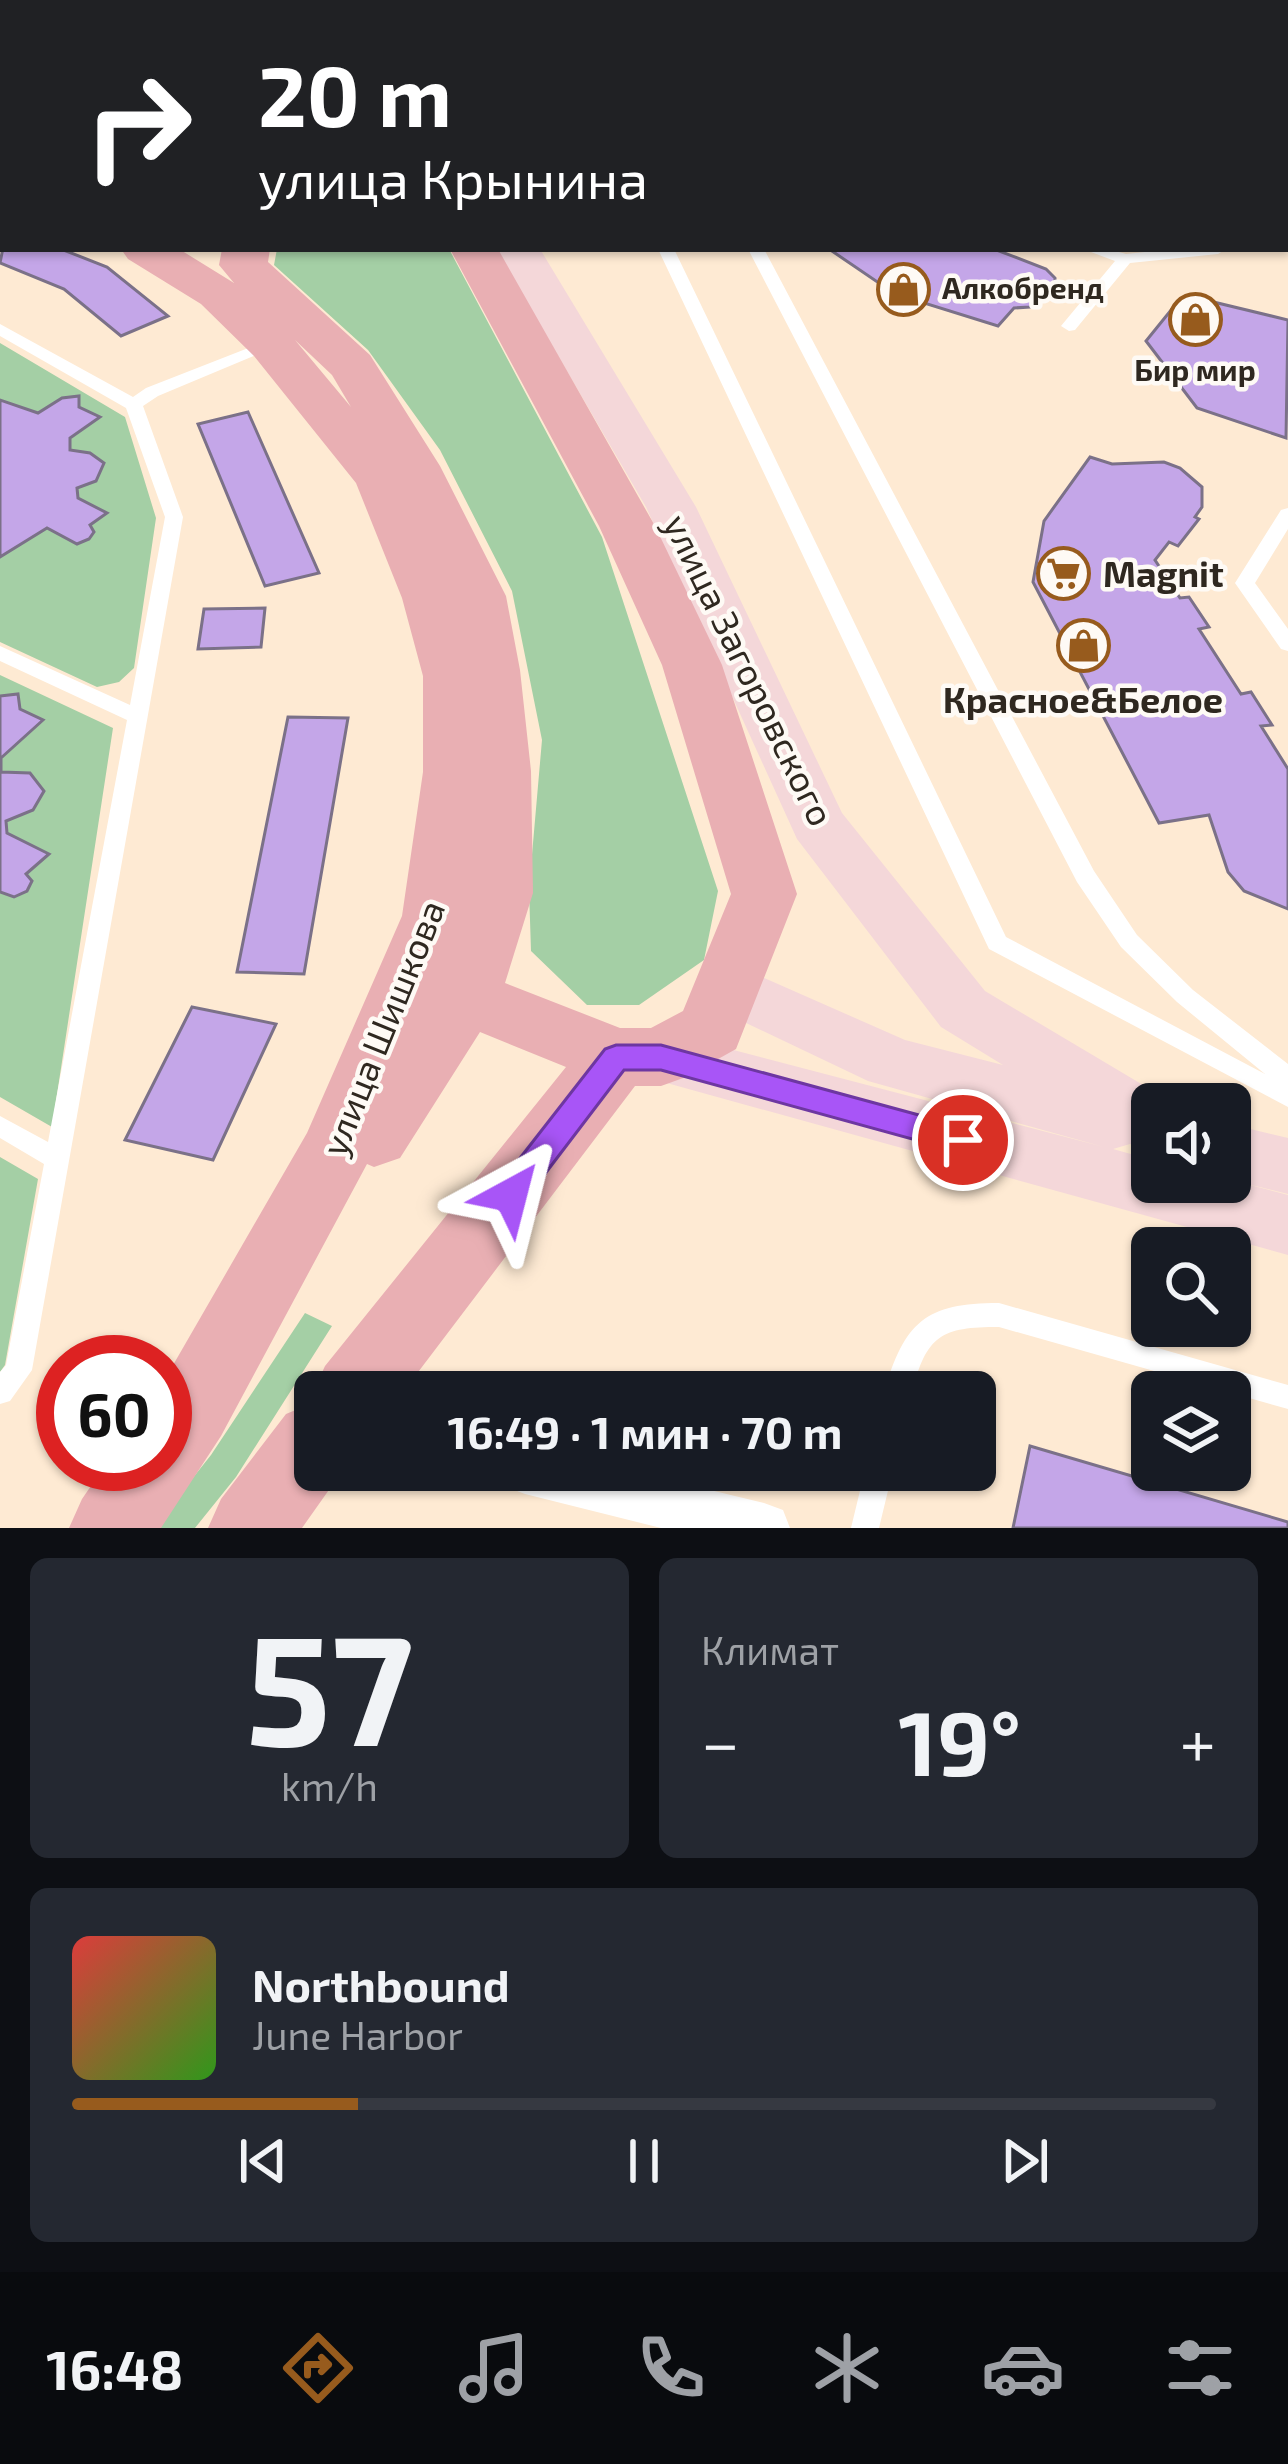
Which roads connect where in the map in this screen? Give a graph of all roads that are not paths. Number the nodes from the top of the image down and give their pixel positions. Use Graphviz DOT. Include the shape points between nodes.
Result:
graph roads {
  1 [pos="150,252"];
  2 [pos="476,252"];
  3 [pos="519,252"];
  4 [pos="667,252"];
  5 [pos="758,252"];
  6 [pos="1101,252"];
  7 [pos="1190,252"];
  8 [pos="231,254"];
  9 [pos="1125,259"];
  10 [pos="1069,326"];
  11 [pos="0,329"];
  12 [pos="272,345"];
  13 [pos="134,405"];
  14 [pos="1288,514"];
  15 [pos="649,516"];
  16 [pos="1288,644"];
  17 [pos="0,653"];
  18 [pos="138,717"];
  19 [pos="728,987"];
  20 [pos="466,997"];
  21 [pos="638,1057"];
  22 [pos="1288,1078"];
  23 [pos="1288,1097"];
  24 [pos="1131,1115"];
  25 [pos="1131,1123"];
  26 [pos="0,1126"];
  27 [pos="1251,1157"];
  28 [pos="56,1159"];
  29 [pos="1288,1166"];
  30 [pos="1288,1225"];
  31 [pos="372,1371"];
  32 [pos="903,1371"];
  33 [pos="0,1392"];
  34 [pos="1288,1396"];
  35 [pos="192,1404"];
  36 [pos="192,1409"];
  37 [pos="137,1491"];
  38 [pos="612,1491"];
  39 [pos="875,1491"];
  40 [pos="112,1528"];
  41 [pos="764,1528"];
  42 [pos="866,1528"];
  1 -- 12 [label="main road, улица Шишкова" via="218,294"];
  2 -- 15 [label="main road"];
  3 -- 15 [label="street, улица Загоровского"];
  4 -- 23 [label="lane" via="998,943"];
  5 -- 22 [label="lane" via="1084,876 1129,940 1185,996"];
  6 -- 9 [label="lane"];
  7 -- 9 [label="lane"];
  8 -- 20 [label="main road, улица Шишкова" via="352,366 477,596 499,771 500,893"];
  9 -- 10 [label="lane"];
  11 -- 13 [label="lane"];
  12 -- 13 [label="lane"];
  12 -- 35 [label="main road, улица Шишкова" via="382,479 453,676 455,772 436,916 339,1146"];
  13 -- 18 [label="lane" via="174,517"];
  14 -- 16 [label="lane" via="1245,583"];
  15 -- 19 [label="main road" via="764,893"];
  15 -- 24 [label="street, улица Загоровского" via="818,824 963,1009"];
  17 -- 18 [label="lane"];
  18 -- 28 [label="lane"];
  19 -- 21 [label="main road" via="711,1029"];
  19 -- 25 [label="street" via="891,1062"];
  20 -- 21 [label="main road, улица Шишкова"];
  20 -- 36 [label="main road"];
  21 -- 30 [label="street"];
  21 -- 31 [label="main road"];
  26 -- 28 [label="lane"];
  27 -- 29 [label="street"];
  28 -- 33 [label="lane" via="19,1370"];
  32 -- 34 [label="lane" via="925,1331 953,1314 999,1315"];
  37 -- 40 [label="main road, улица Шишкова"];
  38 -- 41 [label="street"];
  39 -- 42 [label="lane"];
}
